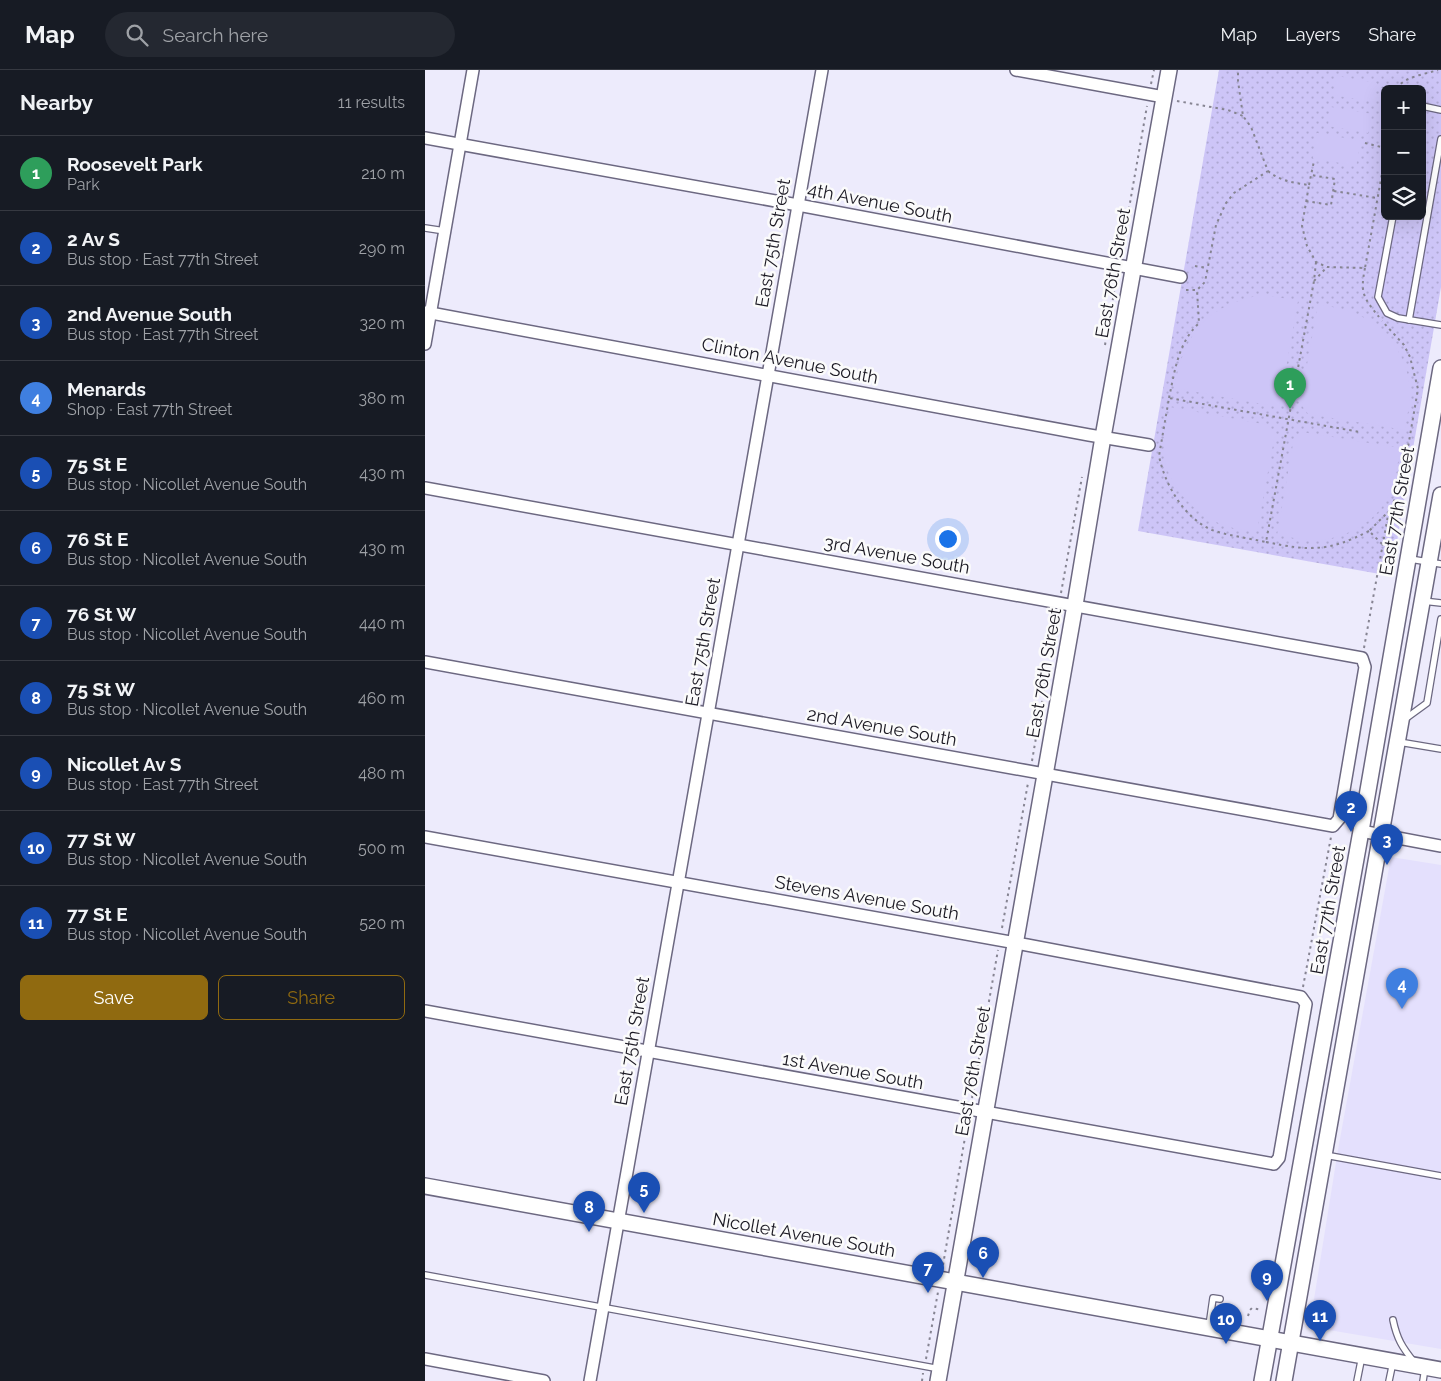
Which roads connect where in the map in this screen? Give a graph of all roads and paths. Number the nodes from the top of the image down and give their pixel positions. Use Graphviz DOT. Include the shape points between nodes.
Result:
graph roads {
  1 [pos="473,70"];
  2 [pos="822,70"];
  3 [pos="1016,70"];
  4 [pos="1153,70"];
  5 [pos="1169,70"];
  6 [pos="1238,70"];
  7 [pos="1437,70"];
  8 [pos="1398,85"];
  9 [pos="1151,86"];
  10 [pos="1170,99"];
  11 [pos="1426,107"];
  12 [pos="1441,110"];
  13 [pos="1243,116"];
  14 [pos="425,138"];
  15 [pos="1441,139"];
  16 [pos="1365,143"];
  17 [pos="460,144"];
  18 [pos="1381,147"];
  19 [pos="1313,161"];
  20 [pos="1267,171"];
  21 [pos="1311,175"];
  22 [pos="1381,175"];
  23 [pos="1309,185"];
  24 [pos="1334,191"];
  25 [pos="1377,198"];
  26 [pos="1306,201"];
  27 [pos="798,205"];
  28 [pos="1392,220"];
  29 [pos="425,228"];
  30 [pos="445,231"];
  31 [pos="1316,262"];
  32 [pos="1195,266"];
  33 [pos="1327,267"];
  34 [pos="1133,268"];
  35 [pos="1207,268"];
  36 [pos="1365,268"];
  37 [pos="1181,277"];
  38 [pos="1314,281"];
  39 [pos="1187,290"];
  40 [pos="1197,290"];
  41 [pos="428,313"];
  42 [pos="1409,320"];
  43 [pos="1441,326"];
  44 [pos="425,344"];
  45 [pos="1441,368"];
  46 [pos="768,375"];
  47 [pos="1169,398"];
  48 [pos="1289,418"];
  49 [pos="1360,432"];
  50 [pos="1103,437"];
  51 [pos="1149,445"];
  52 [pos="1083,472"];
  53 [pos="425,488"];
  54 [pos="1441,495"];
  55 [pos="1389,510"];
  56 [pos="1369,531"];
  57 [pos="1266,542"];
  58 [pos="738,544"];
  59 [pos="1383,545"];
  60 [pos="1408,558"];
  61 [pos="1435,563"];
  62 [pos="1422,601"];
  63 [pos="1441,603"];
  64 [pos="1067,604"];
  65 [pos="1441,619"];
  66 [pos="1362,658"];
  67 [pos="425,662"];
  68 [pos="708,713"];
  69 [pos="1401,722"];
  70 [pos="1397,741"];
  71 [pos="1441,749"];
  72 [pos="1037,773"];
  73 [pos="1333,826"];
  74 [pos="1361,831"];
  75 [pos="1381,835"];
  76 [pos="425,837"];
  77 [pos="1441,846"];
  78 [pos="678,882"];
  79 [pos="1008,941"];
  80 [pos="1301,997"];
  81 [pos="425,1011"];
  82 [pos="1328,1017"];
  83 [pos="648,1051"];
  84 [pos="978,1111"];
  85 [pos="1324,1155"];
  86 [pos="1441,1176"];
  87 [pos="425,1186"];
  88 [pos="618,1220"];
  89 [pos="425,1275"];
  90 [pos="940,1279"];
  91 [pos="955,1282"];
  92 [pos="1220,1299"];
  93 [pos="603,1308"];
  94 [pos="1265,1310"];
  95 [pos="1248,1316"];
  96 [pos="1393,1320"];
  97 [pos="1209,1328"];
  98 [pos="1269,1339"];
  99 [pos="1291,1343"];
  100 [pos="1361,1356"];
  101 [pos="425,1359"];
  102 [pos="1393,1362"];
  103 [pos="1441,1370"];
  104 [pos="934,1372"];
  105 [pos="1421,1372"];
  106 [pos="544,1381"];
  107 [pos="590,1381"];
  108 [pos="922,1381"];
  109 [pos="1262,1381"];
  110 [pos="1284,1381"];
  111 [pos="1357,1381"];
  112 [pos="1389,1381"];
  1 -- 17 [label="street"];
  2 -- 27 [label="street, East 75th Street"];
  3 -- 10 [label="street"];
  4 -- 9 [label="path"];
  5 -- 10 [label="street, East 76th Street"];
  6 -- 13 [label="path"];
  7 -- 8 [label="path"];
  10 -- 13 [label="path"];
  10 -- 34 [label="street, East 76th Street"];
  11 -- 12 [label="lane"];
  13 -- 20 [label="path" via="1251,128"];
  14 -- 17 [label="street, 4th Avenue South"];
  15 -- 42 [label="lane"];
  16 -- 18 [label="path"];
  17 -- 27 [label="street, 4th Avenue South"];
  17 -- 30 [label="street"];
  19 -- 21 [label="path"];
  20 -- 23 [label="path" via="1289,182"];
  20 -- 35 [label="path" via="1234,193 1226,203 1216,225"];
  21 -- 23 [label="path"];
  21 -- 24 [label="path" via="1335,179"];
  22 -- 25 [label="path"];
  23 -- 26 [label="path"];
  24 -- 25 [label="path"];
  24 -- 26 [label="path" via="1331,205"];
  25 -- 36 [label="path"];
  26 -- 31 [label="path" via="1303,235"];
  27 -- 34 [label="street, 4th Avenue South"];
  27 -- 46 [label="street, East 75th Street"];
  28 -- 42 [label="lane" via="1378,298 1387,313"];
  29 -- 30 [label="lane"];
  30 -- 41 [label="street"];
  31 -- 33 [label="path"];
  31 -- 38 [label="path"];
  32 -- 35 [label="path"];
  33 -- 36 [label="path"];
  33 -- 38 [label="path"];
  34 -- 37 [label="street, 4th Avenue South"];
  34 -- 50 [label="street, East 76th Street"];
  35 -- 40 [label="path" via="1205,282"];
  36 -- 55 [label="path" via="1361,288 1363,296 1404,345 1418,390 1401,488"];
  38 -- 48 [label="path"];
  39 -- 40 [label="path"];
  40 -- 47 [label="path" via="1199,323 1179,352"];
  41 -- 44 [label="street"];
  41 -- 46 [label="street, Clinton Avenue South"];
  42 -- 43 [label="lane"];
  45 -- 60 [label="street, East 77th Street"];
  46 -- 50 [label="street, Clinton Avenue South"];
  46 -- 58 [label="street, East 75th Street"];
  47 -- 48 [label="path"];
  47 -- 57 [label="path" via="1159,456 1174,494 1192,516 1210,529"];
  48 -- 49 [label="path"];
  48 -- 57 [label="path"];
  50 -- 51 [label="street, Clinton Avenue South"];
  50 -- 64 [label="street, East 76th Street"];
  52 -- 64 [label="path"];
  53 -- 58 [label="street, 3rd Avenue South"];
  54 -- 61 [label="street"];
  55 -- 56 [label="path"];
  55 -- 59 [label="path"];
  56 -- 57 [label="path" via="1336,546 1319,548"];
  56 -- 59 [label="path"];
  58 -- 64 [label="street, 3rd Avenue South"];
  58 -- 68 [label="street, East 75th Street"];
  59 -- 66 [label="path"];
  60 -- 61 [label="lane"];
  60 -- 74 [label="street, East 77th Street"];
  61 -- 62 [label="street"];
  62 -- 63 [label="lane"];
  62 -- 69 [label="street"];
  64 -- 66 [label="street, 3rd Avenue South"];
  64 -- 72 [label="street, East 76th Street"];
  64 -- 72 [label="path"];
  65 -- 69 [label="lane" via="1427,703"];
  66 -- 73 [label="street" via="1365,667 1352,744 1339,819"];
  67 -- 68 [label="street, 2nd Avenue South"];
  68 -- 72 [label="street, 2nd Avenue South"];
  68 -- 78 [label="street, East 75th Street"];
  69 -- 70 [label="street"];
  70 -- 71 [label="lane"];
  70 -- 75 [label="street"];
  72 -- 73 [label="street, 2nd Avenue South"];
  72 -- 79 [label="street, East 76th Street"];
  72 -- 79 [label="path"];
  73 -- 80 [label="path"];
  74 -- 75 [label="street"];
  74 -- 82 [label="street, East 77th Street"];
  75 -- 77 [label="street"];
  75 -- 85 [label="street"];
  76 -- 78 [label="street, Stevens Avenue South"];
  78 -- 79 [label="street, Stevens Avenue South"];
  78 -- 83 [label="street, East 75th Street"];
  79 -- 80 [label="street, Stevens Avenue South"];
  79 -- 84 [label="street, East 76th Street"];
  79 -- 84 [label="path"];
  80 -- 84 [label="street, 1st Avenue South" via="1306,1004 1279,1158 1274,1164"];
  81 -- 83 [label="street, 1st Avenue South"];
  82 -- 85 [label="street" via="1329,1044 1311,1142 1311,1149"];
  82 -- 98 [label="street, East 77th Street"];
  83 -- 84 [label="street, 1st Avenue South"];
  83 -- 88 [label="street, East 75th Street"];
  84 -- 90 [label="path"];
  84 -- 91 [label="street, East 76th Street"];
  85 -- 86 [label="lane"];
  85 -- 99 [label="street"];
  87 -- 88 [label="street, Nicollet Avenue South"];
  88 -- 90 [label="street, Nicollet Avenue South"];
  88 -- 93 [label="street, East 75th Street"];
  89 -- 93 [label="lane"];
  90 -- 91 [label="street, Nicollet Avenue South"];
  90 -- 104 [label="path"];
  91 -- 97 [label="street, Nicollet Avenue South"];
  91 -- 104 [label="street, East 76th Street"];
  92 -- 97 [label="lane" via="1213,1298"];
  93 -- 104 [label="lane"];
  93 -- 107 [label="street, East 75th Street"];
  94 -- 95 [label="path" via="1252,1308"];
  96 -- 105 [label="lane" via="1401,1347"];
  97 -- 98 [label="street, Nicollet Avenue South"];
  98 -- 99 [label="street, Nicollet Avenue South"];
  98 -- 109 [label="street, East 77th Street"];
  99 -- 100 [label="street, Nicollet Avenue South"];
  99 -- 110 [label="street"];
  100 -- 102 [label="street, Nicollet Avenue South"];
  100 -- 111 [label="lane"];
  101 -- 106 [label="street"];
  102 -- 105 [label="street, Nicollet Avenue South"];
  102 -- 112 [label="lane"];
  103 -- 105 [label="street, Nicollet Avenue South"];
  104 -- 108 [label="path"];
}
